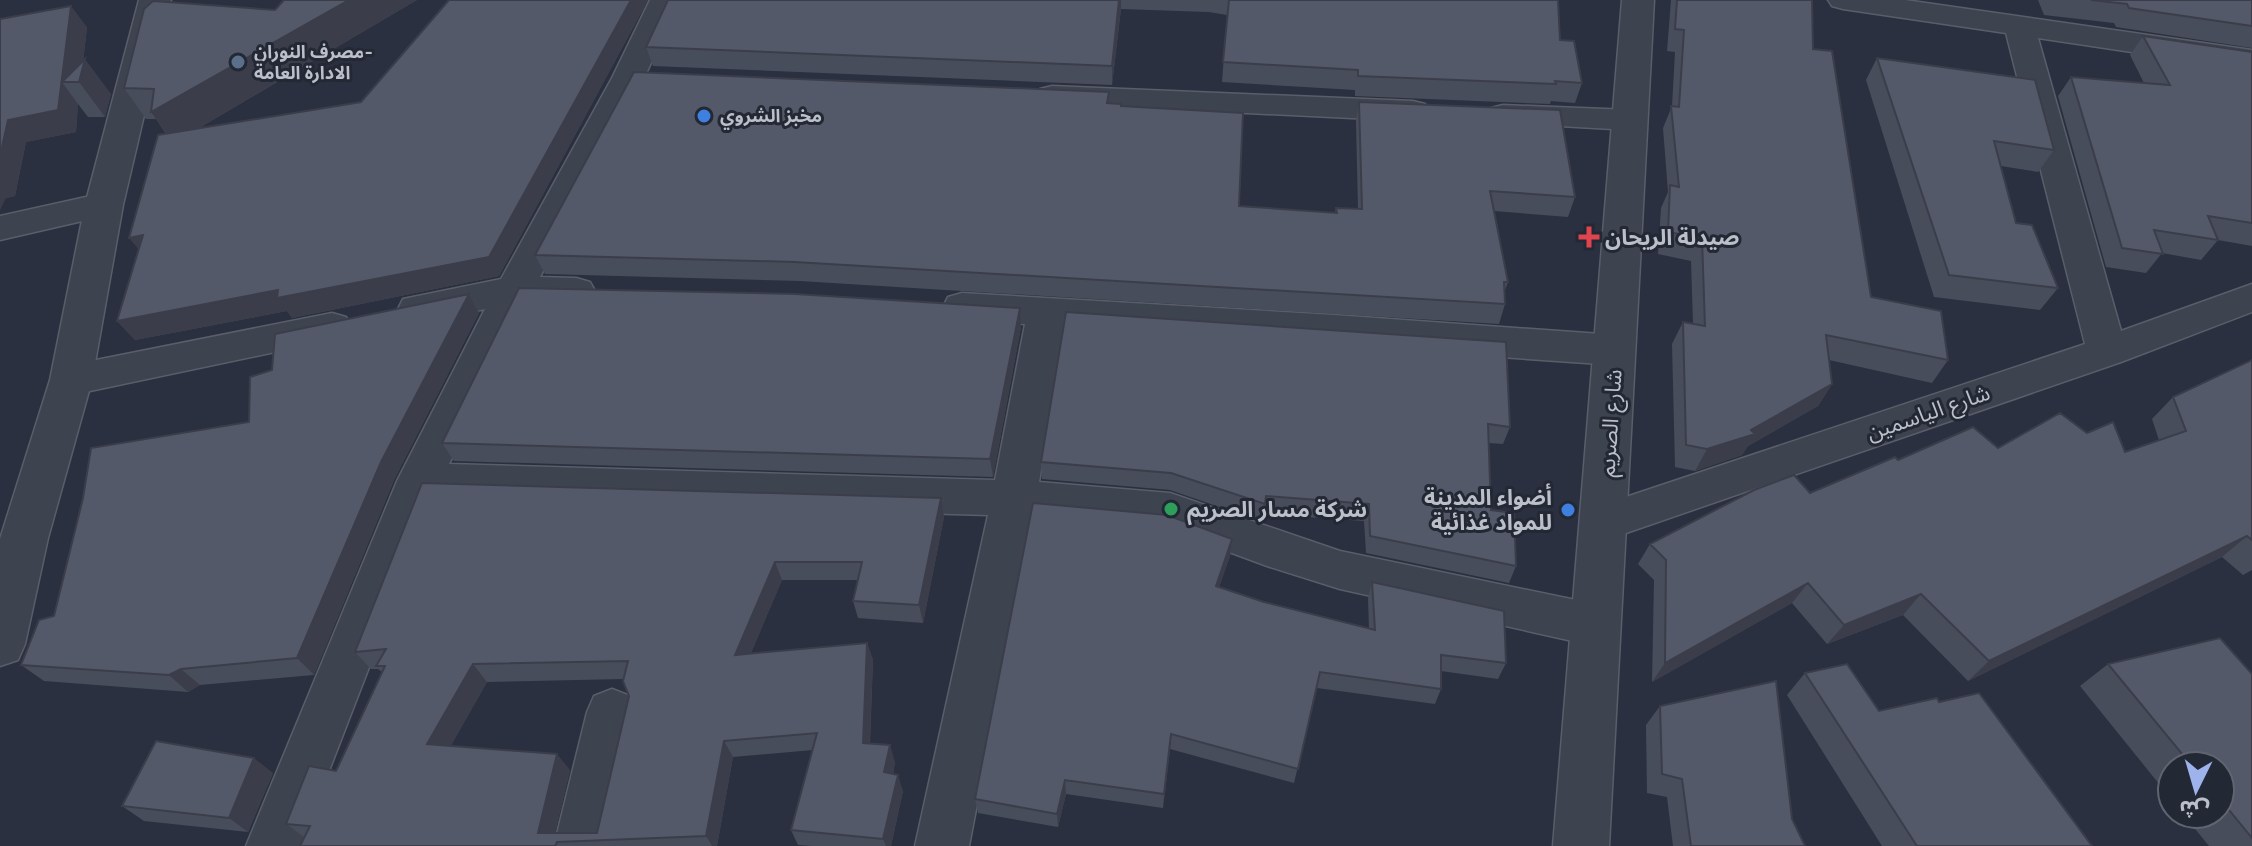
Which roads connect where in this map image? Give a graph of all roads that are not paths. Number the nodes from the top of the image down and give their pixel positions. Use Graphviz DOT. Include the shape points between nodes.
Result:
graph roads {
  1 [pos="155,0"];
  2 [pos="665,0"];
  3 [pos="1638,0"];
  4 [pos="1843,0"];
  5 [pos="2020,27"];
  6 [pos="2252,60"];
  7 [pos="1026,95"];
  8 [pos="1630,120"];
  9 [pos="104,205"];
  10 [pos="0,228"];
  11 [pos="514,290"];
  12 [pos="609,292"];
  13 [pos="2252,297"];
  14 [pos="923,305"];
  15 [pos="1047,313"];
  16 [pos="1615,350"];
  17 [pos="2107,352"];
  18 [pos="71,380"];
  19 [pos="419,481"];
  20 [pos="1014,498"];
  21 [pos="1603,523"];
  22 [pos="12,538"];
  23 [pos="1595,625"];
  24 [pos="0,644"];
  25 [pos="612,712"];
  26 [pos="273,846"];
  27 [pos="581,846"];
  28 [pos="942,846"];
  29 [pos="1581,846"];
  1 -- 9 [label="street"];
  2 -- 11 [label="street" via="644,79"];
  3 -- 8 [label="street, شارع الصريم"];
  4 -- 5 [label="street"];
  5 -- 6 [label="street"];
  5 -- 17 [label="street"];
  7 -- 8 [label="street"];
  8 -- 16 [label="street, شارع الصريم"];
  9 -- 10 [label="street"];
  9 -- 18 [label="street"];
  11 -- 12 [label="street"];
  11 -- 18 [label="street"];
  11 -- 19 [label="street"];
  13 -- 17 [label="street, شارع الياسمين"];
  14 -- 15 [label="street"];
  15 -- 16 [label="street"];
  15 -- 20 [label="street"];
  16 -- 21 [label="street, شارع الصريم"];
  17 -- 21 [label="street, شارع الياسمين"];
  18 -- 22 [label="street"];
  19 -- 20 [label="street"];
  19 -- 26 [label="street"];
  20 -- 23 [label="street" via="1170,511 1340,570"];
  20 -- 28 [label="street"];
  21 -- 23 [label="street, شارع الصريم"];
  22 -- 24 [label="street"];
  23 -- 29 [label="street, شارع الصريم"];
  25 -- 27 [label="street"];
}
